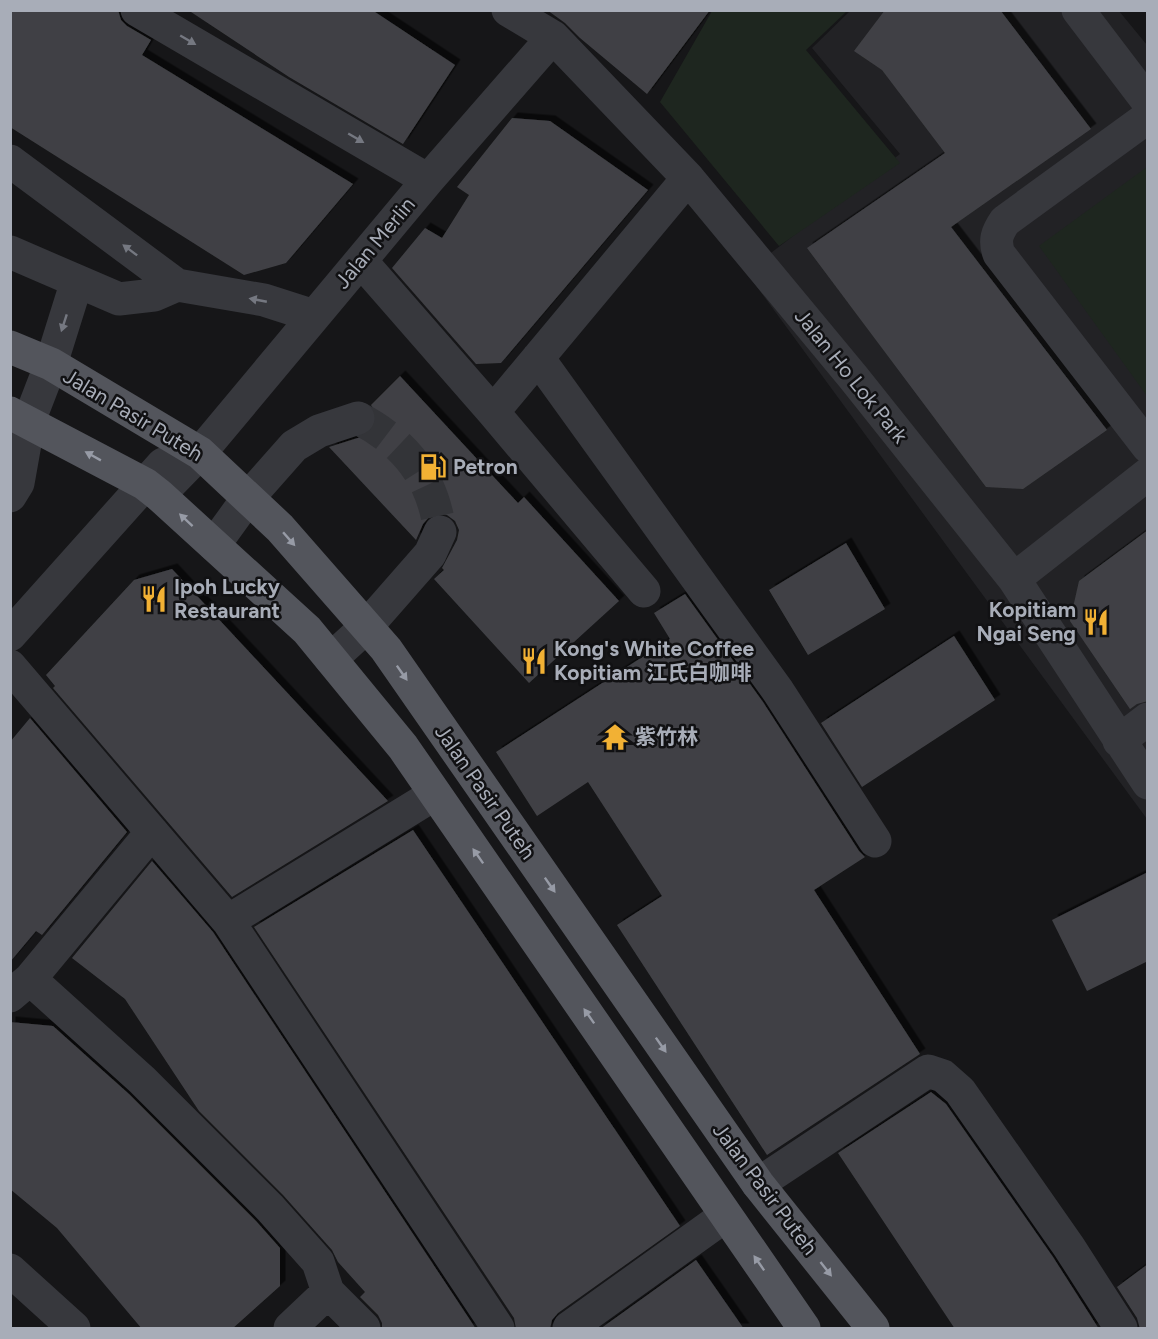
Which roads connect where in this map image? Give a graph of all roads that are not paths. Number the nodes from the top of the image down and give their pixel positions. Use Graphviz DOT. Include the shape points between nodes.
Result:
graph roads {
  1 [pos="137,10"];
  2 [pos="508,10"];
  3 [pos="1078,10"];
  4 [pos="554,37"];
  5 [pos="1148,102"];
  6 [pos="1148,117"];
  7 [pos="10,161"];
  8 [pos="688,178"];
  9 [pos="428,180"];
  10 [pos="10,252"];
  11 [pos="361,261"];
  12 [pos="77,281"];
  13 [pos="177,285"];
  14 [pos="314,316"];
  15 [pos="10,347"];
  16 [pos="538,358"];
  17 [pos="51,364"];
  18 [pos="493,412"];
  19 [pos="20,417"];
  20 [pos="358,418"];
  21 [pos="191,447"];
  22 [pos="1148,447"];
  23 [pos="1148,474"];
  24 [pos="152,490"];
  25 [pos="10,496"];
  26 [pos="248,498"];
  27 [pos="440,532"];
  28 [pos="214,545"];
  29 [pos="1014,579"];
  30 [pos="644,591"];
  31 [pos="366,627"];
  32 [pos="10,635"];
  33 [pos="331,659"];
  34 [pos="10,666"];
  35 [pos="1148,719"];
  36 [pos="1119,741"];
  37 [pos="1148,783"];
  38 [pos="435,794"];
  39 [pos="152,832"];
  40 [pos="875,841"];
  41 [pos="228,921"];
  42 [pos="20,988"];
  43 [pos="758,1184"];
  44 [pos="725,1216"];
  45 [pos="10,1270"];
  46 [pos="328,1292"];
  47 [pos="74,1329"];
  48 [pos="290,1329"];
  49 [pos="364,1329"];
  50 [pos="498,1329"];
  51 [pos="569,1329"];
  52 [pos="804,1329"];
  53 [pos="873,1329"];
  54 [pos="1121,1329"];
  1 -- 9 [label="street, one-way"];
  2 -- 4 [label="street, Jalan Ho Lok Park"];
  3 -- 5 [label="street"];
  4 -- 8 [label="street, Jalan Ho Lok Park"];
  4 -- 9 [label="street, Jalan Merlin"];
  6 -- 22 [label="street" via="1005,221 995,243 999,254"];
  13 -- 7 [label="street, one-way"];
  8 -- 16 [label="street"];
  8 -- 29 [label="street, Jalan Ho Lok Park"];
  9 -- 11 [label="street, Jalan Merlin"];
  10 -- 12 [label="street"];
  11 -- 14 [label="street, Jalan Merlin"];
  11 -- 18 [label="street"];
  12 -- 13 [label="street" via="119,299 154,295"];
  12 -- 17 [label="street, one-way"];
  14 -- 13 [label="street, one-way" via="264,300"];
  14 -- 21 [label="street, Jalan Merlin"];
  15 -- 17 [label="main road, Jalan Pasir Puteh"];
  16 -- 18 [label="street"];
  16 -- 40 [label="street" via="778,690"];
  17 -- 19 [label="street"];
  17 -- 21 [label="main road, Jalan Pasir Puteh"];
  18 -- 30 [label="street"];
  24 -- 19 [label="main road, Jalan Pasir Puteh, one-way"];
  19 -- 25 [label="street" via="18,483"];
  20 -- 26 [label="street" via="319,431 294,446"];
  21 -- 24 [label="street, Jalan Merlin"];
  21 -- 26 [label="main road, Jalan Pasir Puteh"];
  23 -- 29 [label="street"];
  28 -- 24 [label="main road, Jalan Pasir Puteh, one-way"];
  24 -- 32 [label="street"];
  26 -- 28 [label="street"];
  26 -- 31 [label="main road, Jalan Pasir Puteh, one-way" via="280,528"];
  27 -- 31 [label="street" via="430,554"];
  28 -- 33 [label="main road, Jalan Pasir Puteh" via="307,630"];
  29 -- 36 [label="street, Jalan Ho Lok Park"];
  31 -- 33 [label="street"];
  31 -- 43 [label="main road, Jalan Pasir Puteh, one-way" via="386,649"];
  33 -- 38 [label="main road, Jalan Pasir Puteh" via="403,747"];
  34 -- 39 [label="street"];
  35 -- 36 [label="street"];
  36 -- 37 [label="street, Jalan Ho Lok Park"];
  38 -- 41 [label="street"];
  44 -- 38 [label="main road, Jalan Pasir Puteh, one-way"];
  39 -- 41 [label="street"];
  39 -- 42 [label="street"];
  41 -- 50 [label="street"];
  42 -- 46 [label="street" via="142,1080 270,1208 318,1262"];
  43 -- 53 [label="main road, Jalan Pasir Puteh, one-way"];
  43 -- 54 [label="street" via="928,1071 943,1076 960,1091"];
  44 -- 51 [label="street"];
  52 -- 44 [label="main road, Jalan Pasir Puteh, one-way"];
  45 -- 47 [label="street"];
  46 -- 48 [label="street"];
  46 -- 49 [label="street"];
}
